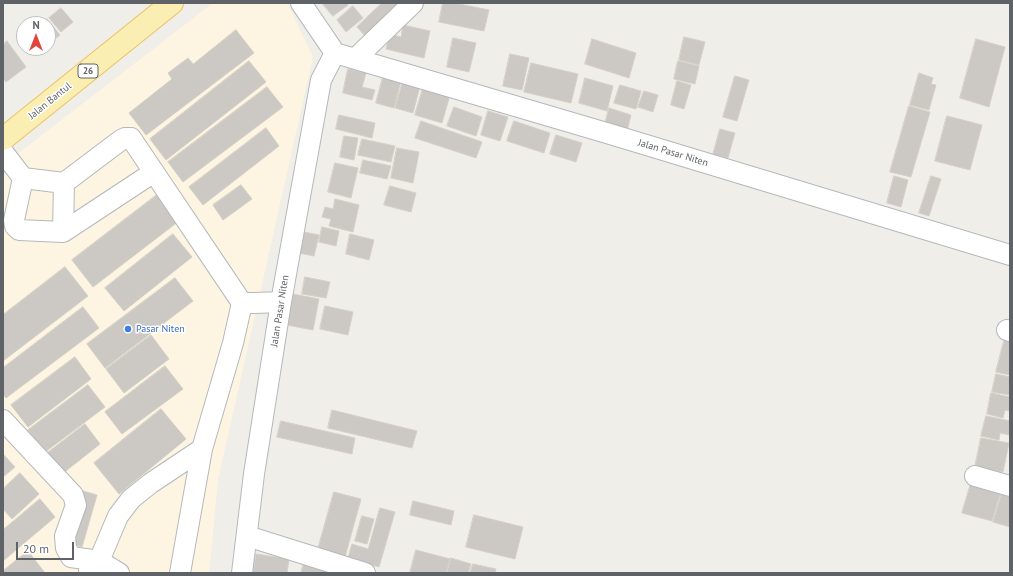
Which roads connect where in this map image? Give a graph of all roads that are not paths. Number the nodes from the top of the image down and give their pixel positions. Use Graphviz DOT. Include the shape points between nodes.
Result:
graph roads {
  1 [pos="172,3"];
  2 [pos="301,3"];
  3 [pos="414,3"];
  4 [pos="335,53"];
  5 [pos="355,59"];
  6 [pos="5,138"];
  7 [pos="154,172"];
  8 [pos="23,178"];
  9 [pos="64,183"];
  10 [pos="63,232"];
  11 [pos="1010,255"];
  12 [pos="281,302"];
  13 [pos="242,303"];
  14 [pos="3,420"];
  15 [pos="202,449"];
  16 [pos="975,476"];
  17 [pos="1010,486"];
  18 [pos="247,536"];
  19 [pos="92,567"];
  20 [pos="119,573"];
  21 [pos="180,573"];
  22 [pos="242,573"];
  23 [pos="365,573"];
  1 -- 6 [label="main road, Jalan Bantul / 26"];
  2 -- 4 [label="street"];
  3 -- 5 [label="street"];
  4 -- 5 [label="street, Jalan Pasar Niten"];
  4 -- 12 [label="street, Jalan Pasar Niten" via="321,80"];
  5 -- 11 [label="street, Jalan Pasar Niten"];
  6 -- 8 [label="street"];
  7 -- 9 [label="street" via="131,138 125,138"];
  7 -- 10 [label="street"];
  7 -- 13 [label="street"];
  8 -- 9 [label="street"];
  8 -- 10 [label="street" via="14,220 16,226 19,230"];
  9 -- 10 [label="street"];
  12 -- 13 [label="street"];
  12 -- 18 [label="street, Jalan Pasar Niten"];
  13 -- 15 [label="street"];
  14 -- 19 [label="street" via="73,495 76,505 65,536 66,548 71,557"];
  15 -- 19 [label="street" via="131,499 118,516"];
  15 -- 21 [label="street"];
  16 -- 17 [label="street"];
  18 -- 22 [label="street, Jalan Pasar Niten"];
  18 -- 23 [label="street"];
  19 -- 20 [label="street"];
}
